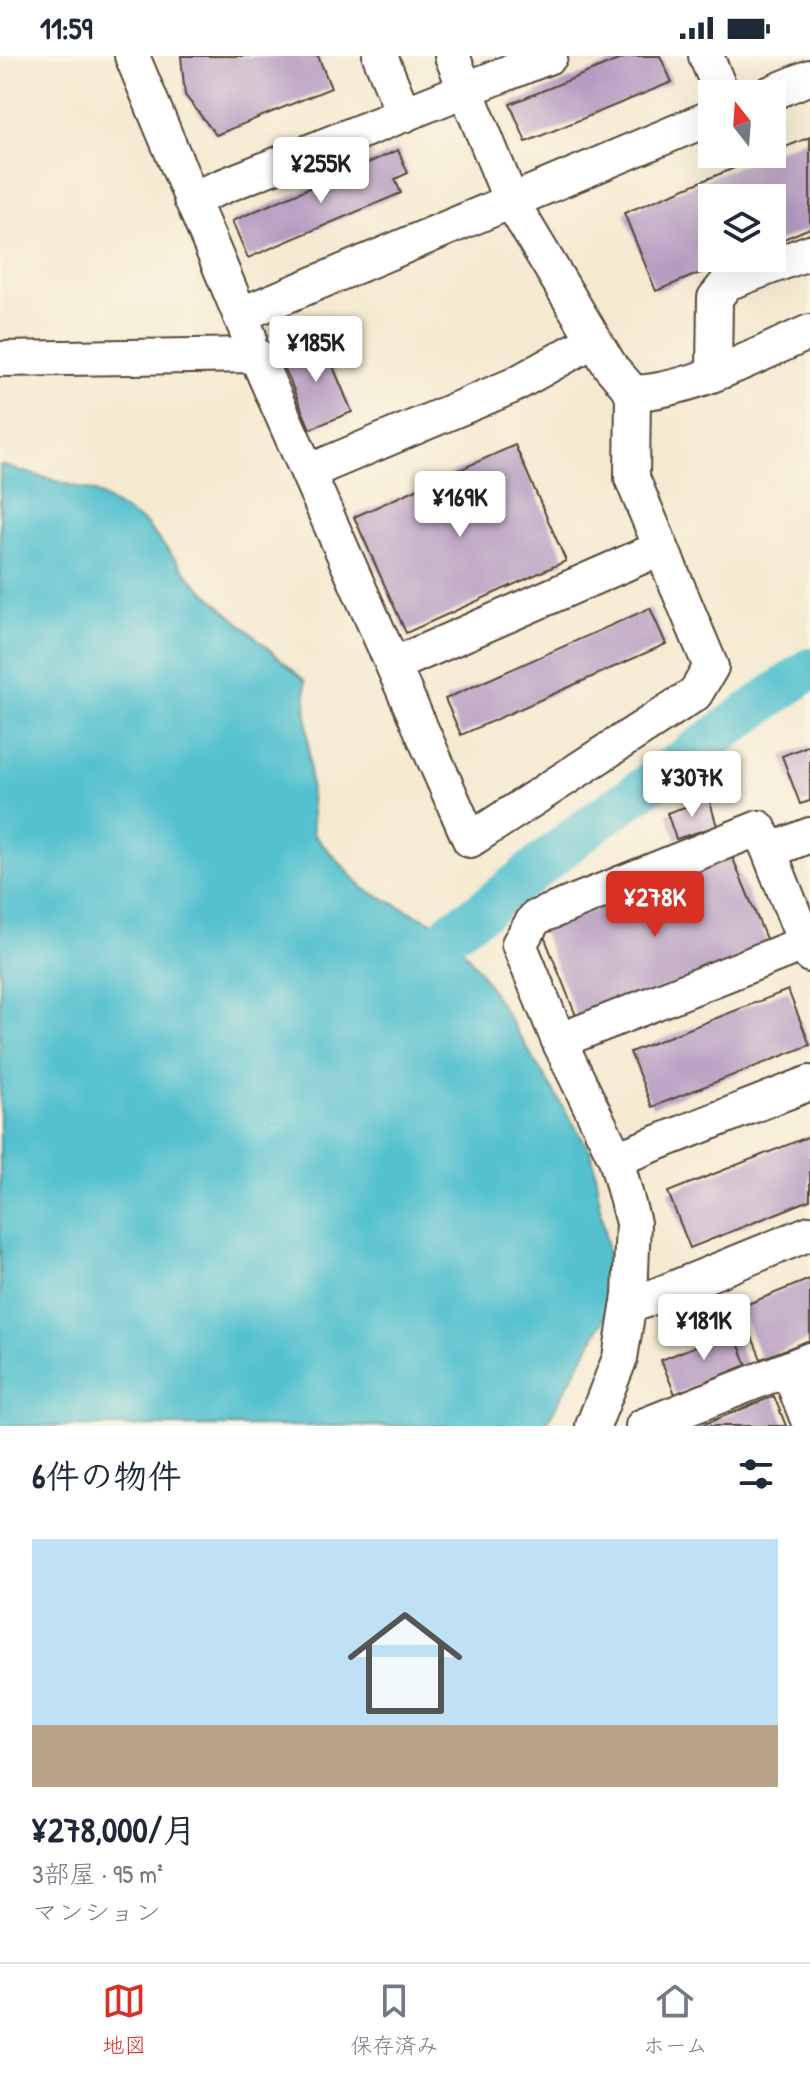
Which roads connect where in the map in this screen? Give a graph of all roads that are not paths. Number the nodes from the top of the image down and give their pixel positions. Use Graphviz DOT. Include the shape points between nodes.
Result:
graph roads {
  1 [pos="132,56"];
  2 [pos="380,56"];
  3 [pos="452,56"];
  4 [pos="550,56"];
  5 [pos="706,56"];
  6 [pos="810,77"];
  7 [pos="716,80"];
  8 [pos="786,87"];
  9 [pos="466,91"];
  10 [pos="404,115"];
  11 [pos="698,123"];
  12 [pos="191,199"];
  13 [pos="511,201"];
  14 [pos="810,252"];
  15 [pos="240,315"];
  16 [pos="810,332"];
  17 [pos="594,340"];
  18 [pos="256,355"];
  19 [pos="0,359"];
  20 [pos="714,372"];
  21 [pos="633,393"];
  22 [pos="308,472"];
  23 [pos="661,548"];
  24 [pos="393,665"];
  25 [pos="810,835"];
  26 [pos="769,851"];
  27 [pos="808,949"];
  28 [pos="559,1041"];
  29 [pos="810,1083"];
  30 [pos="616,1159"];
  31 [pos="810,1233"];
  32 [pos="628,1307"];
  33 [pos="799,1364"];
  34 [pos="810,1425"];
  35 [pos="593,1426"];
  36 [pos="643,1426"];
  1 -- 12 [label="lane"];
  2 -- 10 [label="lane"];
  3 -- 9 [label="lane"];
  4 -- 9 [label="lane"];
  5 -- 7 [label="lane"];
  6 -- 8 [label="lane"];
  9 -- 10 [label="lane"];
  9 -- 13 [label="lane"];
  10 -- 12 [label="lane"];
  11 -- 13 [label="lane"];
  12 -- 15 [label="lane"];
  13 -- 15 [label="lane"];
  13 -- 17 [label="lane"];
  14 -- 20 [label="lane" via="727,283 715,298"];
  15 -- 18 [label="lane"];
  16 -- 20 [label="lane"];
  17 -- 21 [label="lane"];
  17 -- 22 [label="lane" via="512,386"];
  18 -- 19 [label="lane"];
  18 -- 22 [label="lane"];
  20 -- 21 [label="lane" via="660,392"];
  21 -- 23 [label="lane" via="632,478"];
  22 -- 24 [label="lane"];
  23 -- 24 [label="lane"];
  23 -- 24 [label="lane" via="711,667 695,694 470,840"];
  25 -- 26 [label="lane"];
  26 -- 27 [label="lane"];
  26 -- 28 [label="lane" via="759,828 535,918 519,944"];
  27 -- 28 [label="lane"];
  28 -- 30 [label="lane"];
  29 -- 30 [label="lane"];
  30 -- 32 [label="lane" via="633,1223"];
  31 -- 32 [label="lane"];
  32 -- 35 [label="lane" via="620,1358"];
  33 -- 34 [label="lane"];
  33 -- 36 [label="lane"];
}
